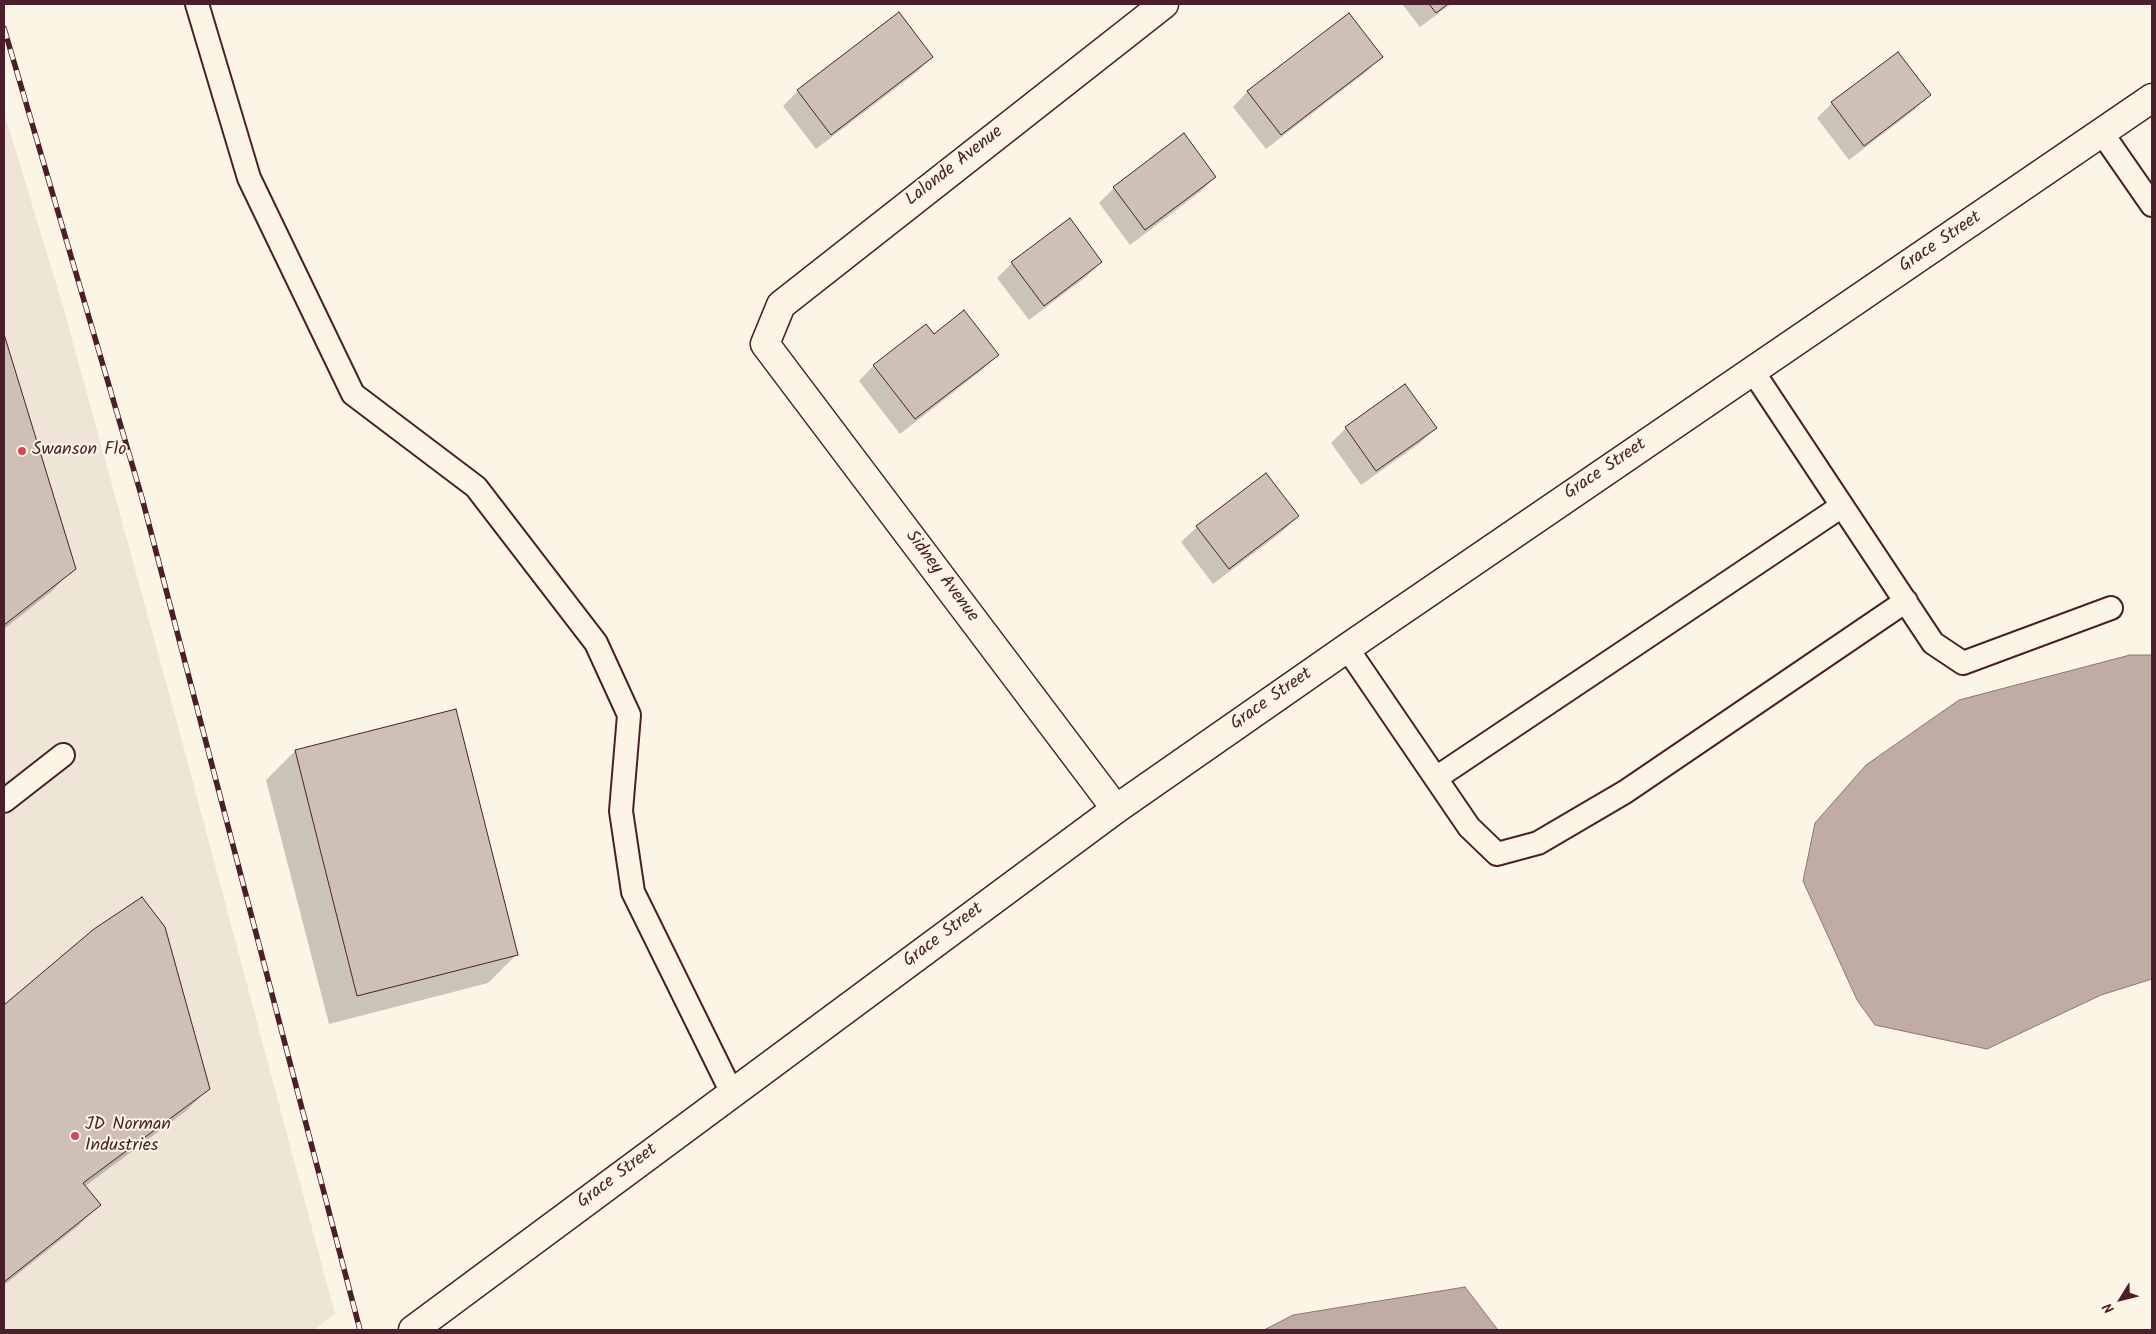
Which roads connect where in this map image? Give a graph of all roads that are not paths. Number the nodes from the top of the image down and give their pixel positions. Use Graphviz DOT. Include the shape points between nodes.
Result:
graph roads {
  1 [pos="197,4"];
  2 [pos="1164,4"];
  3 [pos="2152,98"];
  4 [pos="2102,133"];
  5 [pos="2152,205"];
  6 [pos="766,344"];
  7 [pos="1752,370"];
  8 [pos="1842,506"];
  9 [pos="1906,601"];
  10 [pos="2111,608"];
  11 [pos="1347,648"];
  12 [pos="63,755"];
  13 [pos="1436,778"];
  14 [pos="4,801"];
  15 [pos="1116,809"];
  16 [pos="732,1093"];
  17 [pos="412,1330"];
  1 -- 16 [label="lane" via="249,178 353,394 476,487 596,643 629,715 621,812 633,892"];
  2 -- 6 [label="street, Lalonde Avenue" via="781,305"];
  3 -- 4 [label="street, Grace Street"];
  4 -- 5 [label="lane"];
  4 -- 7 [label="street, Grace Street"];
  6 -- 15 [label="street, Sidney Avenue"];
  7 -- 8 [label="lane"];
  7 -- 11 [label="street, Grace Street"];
  8 -- 9 [label="lane"];
  8 -- 13 [label="lane"];
  9 -- 10 [label="lane" via="1933,643 1963,663"];
  9 -- 13 [label="lane" via="1625,792 1538,843 1497,854 1469,827"];
  11 -- 13 [label="lane"];
  11 -- 15 [label="street, Grace Street"];
  12 -- 14 [label="lane"];
  15 -- 16 [label="street, Grace Street"];
  16 -- 17 [label="street, Grace Street"];
}
